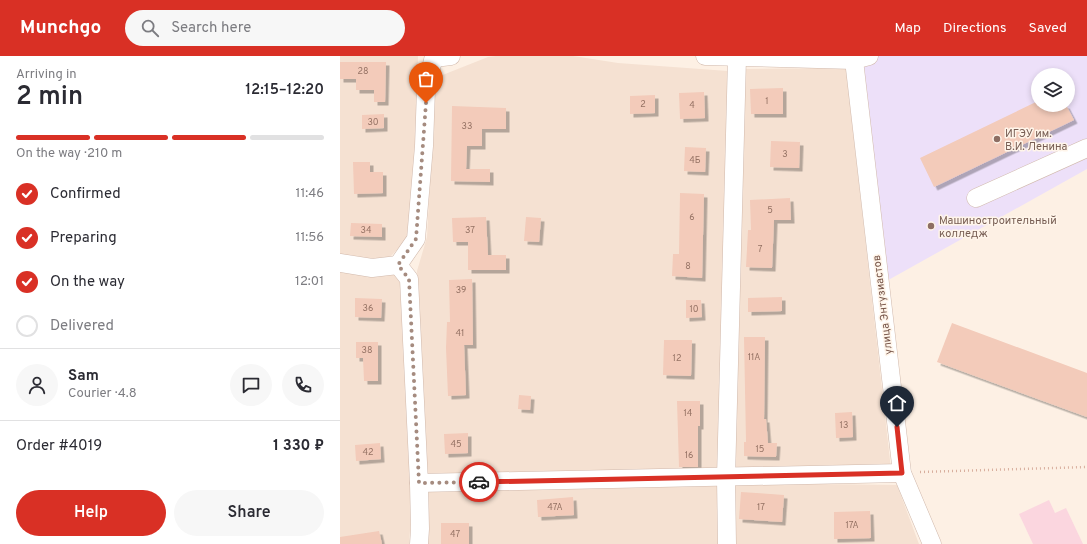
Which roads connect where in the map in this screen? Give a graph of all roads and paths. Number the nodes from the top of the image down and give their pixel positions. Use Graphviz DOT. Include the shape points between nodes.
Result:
graph roads {
  1 [pos="705,56"];
  2 [pos="440,57"];
  3 [pos="737,58"];
  4 [pos="863,58"];
  5 [pos="1087,148"];
  6 [pos="976,198"];
  7 [pos="340,263"];
  8 [pos="398,265"];
  9 [pos="1087,467"];
  10 [pos="902,473"];
  11 [pos="726,478"];
  12 [pos="419,483"];
  13 [pos="419,544"];
  14 [pos="727,544"];
  15 [pos="932,544"];
  1 -- 3 [label="street"];
  2 -- 8 [label="street" via="426,89 416,239"];
  3 -- 4 [label="street"];
  3 -- 11 [label="street"];
  4 -- 10 [label="street, улица Энтузиастов"];
  5 -- 6 [label="street"];
  7 -- 8 [label="street" via="372,268"];
  8 -- 12 [label="street" via="409,279"];
  9 -- 10 [label="path"];
  10 -- 11 [label="street"];
  10 -- 15 [label="street, улица Энтузиастов"];
  11 -- 12 [label="street"];
  11 -- 14 [label="street"];
  12 -- 13 [label="street"];
}
